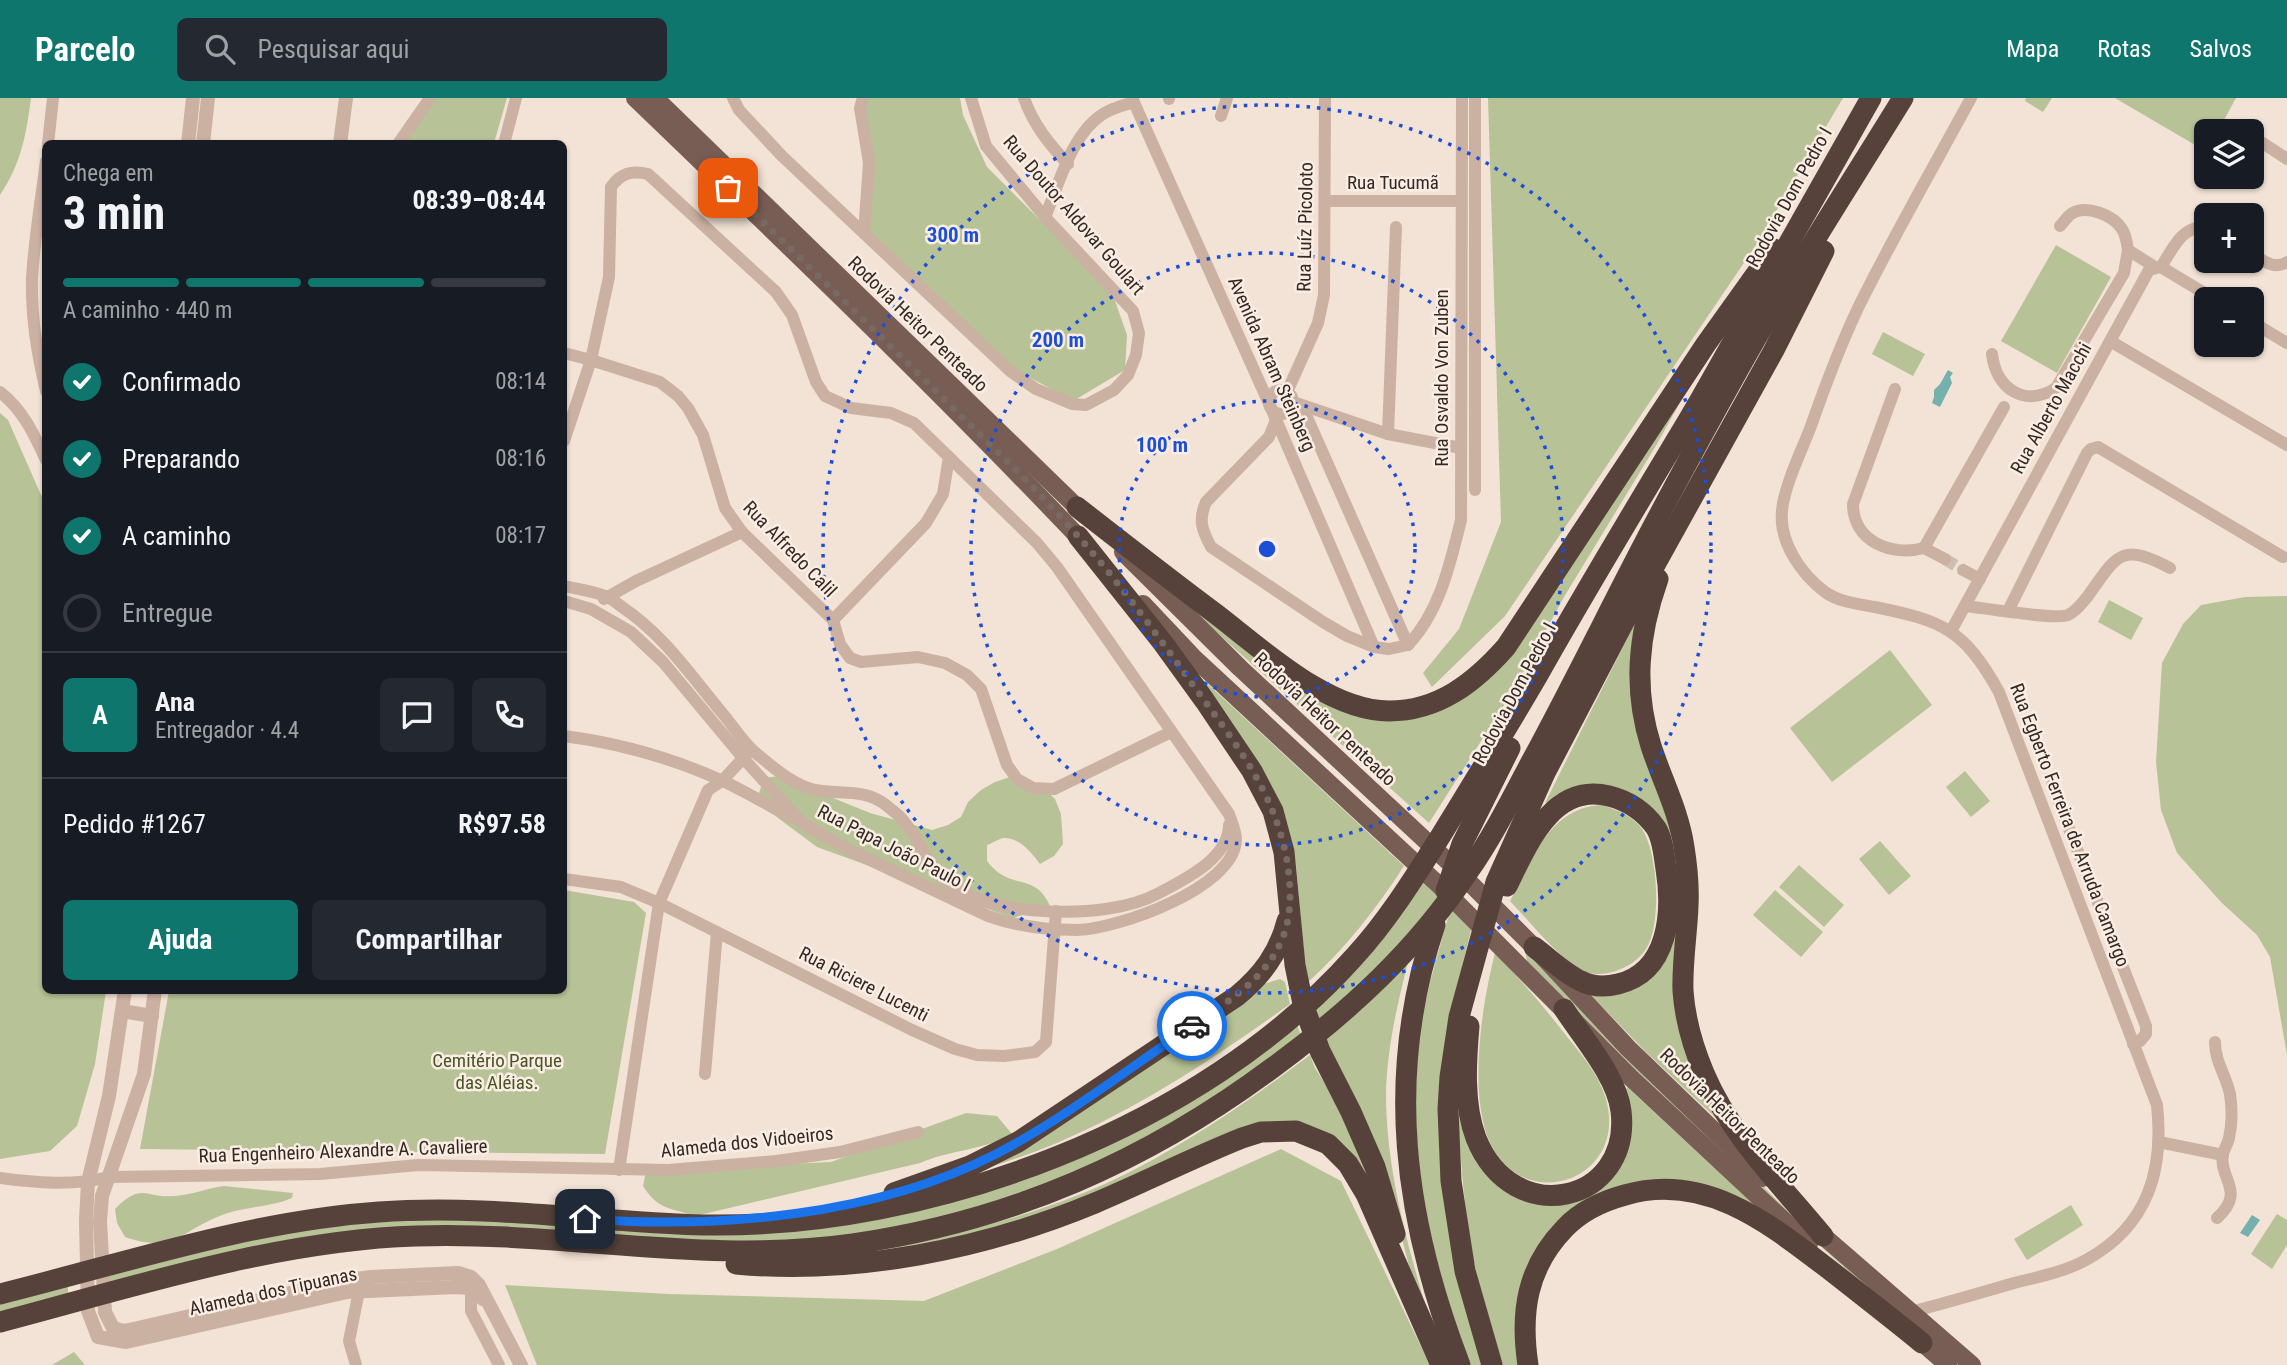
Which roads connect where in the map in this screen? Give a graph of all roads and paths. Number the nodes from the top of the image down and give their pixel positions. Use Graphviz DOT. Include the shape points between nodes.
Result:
graph roads {
  1 [pos="53,98"];
  2 [pos="193,98"];
  3 [pos="208,98"];
  4 [pos="346,98"];
  5 [pos="430,98"];
  6 [pos="516,98"];
  7 [pos="635,98"];
  8 [pos="654,98"];
  9 [pos="733,98"];
  10 [pos="863,98"];
  11 [pos="971,98"];
  12 [pos="1024,98"];
  13 [pos="1227,98"];
  14 [pos="1325,98"];
  15 [pos="1462,98"];
  16 [pos="1475,98"];
  17 [pos="1871,98"];
  18 [pos="1905,98"];
  19 [pos="1970,98"];
  20 [pos="1133,100"];
  21 [pos="1221,116"];
  22 [pos="48,140"];
  23 [pos="188,140"];
  24 [pos="203,140"];
  25 [pos="341,140"];
  26 [pos="401,140"];
  27 [pos="505,140"];
  28 [pos="2264,144"];
  29 [pos="1841,148"];
  30 [pos="2287,159"];
  31 [pos="1068,164"];
  32 [pos="42,194"];
  33 [pos="1326,201"];
  34 [pos="1460,201"];
  35 [pos="1045,217"];
  36 [pos="1396,226"];
  37 [pos="2060,226"];
  38 [pos="2194,228"];
  39 [pos="864,233"];
  40 [pos="2128,250"];
  41 [pos="2264,261"];
  42 [pos="2287,262"];
  43 [pos="2158,267"];
  44 [pos="2194,288"];
  45 [pos="2264,329"];
  46 [pos="2110,341"];
  47 [pos="2287,343"];
  48 [pos="1774,350"];
  49 [pos="41,352"];
  50 [pos="567,354"];
  51 [pos="1992,354"];
  52 [pos="591,360"];
  53 [pos="1895,388"];
  54 [pos="0,392"];
  55 [pos="1294,400"];
  56 [pos="1698,404"];
  57 [pos="2004,408"];
  58 [pos="1273,414"];
  59 [pos="567,432"];
  60 [pos="1388,434"];
  61 [pos="2287,445"];
  62 [pos="1461,447"];
  63 [pos="42,451"];
  64 [pos="949,457"];
  65 [pos="1475,490"];
  66 [pos="1077,507"];
  67 [pos="742,532"];
  68 [pos="1078,536"];
  69 [pos="1924,548"];
  70 [pos="2283,557"];
  71 [pos="1945,559"];
  72 [pos="2170,568"];
  73 [pos="1963,570"];
  74 [pos="1980,579"];
  75 [pos="567,587"];
  76 [pos="607,596"];
  77 [pos="567,602"];
  78 [pos="1965,606"];
  79 [pos="591,609"];
  80 [pos="2008,611"];
  81 [pos="833,621"];
  82 [pos="1951,631"];
  83 [pos="1408,645"];
  84 [pos="1374,647"];
  85 [pos="1171,732"];
  86 [pos="567,737"];
  87 [pos="747,753"];
  88 [pos="722,781"];
  89 [pos="2053,785"];
  90 [pos="1229,814"];
  91 [pos="802,823"];
  92 [pos="567,879"];
  93 [pos="1290,902"];
  94 [pos="659,903"];
  95 [pos="1056,911"];
  96 [pos="1056,929"];
  97 [pos="717,932"];
  98 [pos="1530,942"];
  99 [pos="1478,948"];
  100 [pos="124,994"];
  101 [pos="155,994"];
  102 [pos="1564,1009"];
  103 [pos="122,1011"];
  104 [pos="152,1016"];
  105 [pos="2215,1042"];
  106 [pos="2133,1044"];
  107 [pos="705,1074"];
  108 [pos="918,1132"];
  109 [pos="2160,1142"];
  110 [pos="2223,1155"];
  111 [pos="620,1170"];
  112 [pos="109,1177"];
  113 [pos="0,1178"];
  114 [pos="88,1182"];
  115 [pos="2217,1218"];
  116 [pos="677,1223"];
  117 [pos="1823,1236"];
  118 [pos="500,1238"];
  119 [pos="405,1282"];
  120 [pos="360,1285"];
  121 [pos="471,1289"];
  122 [pos="0,1294"];
  123 [pos="489,1305"];
  124 [pos="1911,1312"];
  125 [pos="1421,1320"];
  126 [pos="0,1322"];
  127 [pos="172,1326"];
  128 [pos="113,1328"];
  129 [pos="98,1336"];
  130 [pos="1922,1343"];
  131 [pos="356,1365"];
  132 [pos="499,1365"];
  133 [pos="521,1365"];
  134 [pos="1441,1365"];
  135 [pos="1460,1365"];
  136 [pos="1492,1365"];
  137 [pos="1528,1365"];
  138 [pos="1948,1365"];
  139 [pos="1972,1365"];
  1 -- 22 [label="street"];
  2 -- 23 [label="street"];
  3 -- 24 [label="street"];
  4 -- 25 [label="street"];
  5 -- 26 [label="street"];
  6 -- 27 [label="street"];
  7 -- 68 [label="main road, Rodovia Heitor Penteado"];
  8 -- 66 [label="main road, Rodovia Heitor Penteado"];
  9 -- 39 [label="street, Rua Doutor Aldovar Goulart" via="782,156"];
  10 -- 39 [label="street" via="860,108 869,163"];
  11 -- 35 [label="street, Rua Doutor Aldovar Goulart" via="986,146"];
  12 -- 31 [label="street" via="1047,142"];
  13 -- 21 [label="street"];
  14 -- 33 [label="street, Rua Luíz Picoloto"];
  15 -- 34 [label="street, Rua Osvaldo Von Zuben"];
  16 -- 65 [label="street, Rua Osvaldo Von Zuben"];
  17 -- 29 [label="highway, Rodovia Dom Pedro I"];
  18 -- 48 [label="highway"];
  18 -- 118 [label="highway" via="1758,335 1468,873 1405,954 1305,1044 1178,1132 1085,1180 987,1215 887,1238 784,1251"];
  19 -- 82 [label="street, Rua Egberto Ferreira de Arruda Camargo" via="1858,308 1782,511 1793,557 1807,577 1827,593"];
  20 -- 31 [label="street" via="1088,126"];
  20 -- 58 [label="street, Avenida Abram Steinberg"];
  28 -- 30 [label="street"];
  29 -- 56 [label="highway, Rodovia Dom Pedro I"];
  29 -- 66 [label="highway" via="1506,647 1469,684 1449,696 1429,705 1389,711 1349,704 1326,693"];
  31 -- 35 [label="street"];
  32 -- 49 [label="street" via="32,278"];
  33 -- 34 [label="street, Rua Tucumã"];
  33 -- 55 [label="street, Rua Luíz Picoloto" via="1324,295"];
  34 -- 62 [label="street, Rua Osvaldo Von Zuben"];
  35 -- 39 [label="street, Rua Doutor Aldovar Goulart" via="1133,311 1139,333 1129,374 1114,390 1086,405 1036,389 1010,371"];
  36 -- 60 [label="street"];
  37 -- 40 [label="street" via="2073,212 2102,213 2123,230"];
  38 -- 43 [label="street, Rua Alberto Macchi" via="2176,242"];
  40 -- 43 [label="street"];
  40 -- 51 [label="street" via="2124,273 2056,388 2033,397 2009,389 1994,367"];
  41 -- 42 [label="street" via="2278,266"];
  43 -- 44 [label="street"];
  43 -- 46 [label="street, Rua Alberto Macchi" via="2149,270"];
  45 -- 47 [label="street"];
  46 -- 61 [label="street"];
  46 -- 74 [label="street, Rua Alberto Macchi"];
  48 -- 99 [label="highway" via="1634,601 1545,773 1503,863"];
  48 -- 117 [label="highway" via="1744,420 1660,573 1642,636 1640,689 1650,744 1684,848 1688,903 1684,991 1696,1052 1723,1110"];
  50 -- 52 [label="street, Rua Alfredo Calil"];
  52 -- 59 [label="street"];
  52 -- 64 [label="street" via="608,277 611,187 617,179 636,171 648,174 776,292 792,316 825,396 850,408 891,413 914,423"];
  52 -- 67 [label="street, Rua Alfredo Calil" via="660,383 678,396 703,435 725,508"];
  53 -- 69 [label="street" via="1853,504 1853,517 1881,547 1897,551"];
  54 -- 63 [label="street" via="14,402"];
  55 -- 58 [label="street" via="1276,391 1271,396"];
  55 -- 60 [label="street"];
  55 -- 83 [label="street"];
  56 -- 116 [label="highway" via="1415,877 1356,956 1273,1032 1178,1097 1119,1129 1051,1160 965,1189 795,1222"];
  56 -- 135 [label="highway, Rodovia Dom Pedro I" via="1462,845 1423,964 1406,1051 1408,1163 1428,1268"];
  57 -- 69 [label="street"];
  58 -- 84 [label="street, Avenida Abram Steinberg"];
  58 -- 84 [label="street" via="1269,437 1206,502 1200,516 1202,529 1211,547 1323,622"];
  60 -- 62 [label="street"];
  62 -- 83 [label="street, Rua Osvaldo Von Zuben" via="1461,520 1447,578 1419,634"];
  64 -- 81 [label="street" via="943,494 931,516"];
  64 -- 85 [label="street" via="1057,567"];
  66 -- 98 [label="main road, Rodovia Heitor Penteado"];
  67 -- 76 [label="street"];
  67 -- 81 [label="street, Rua Alfredo Calil"];
  68 -- 93 [label="highway" via="1163,643 1252,771 1279,831"];
  68 -- 102 [label="main road, Rodovia Heitor Penteado" via="1193,657"];
  69 -- 71 [label="street"];
  70 -- 80 [label="street" via="2098,447 2087,453"];
  72 -- 80 [label="street" via="2147,556 2124,556 2111,564 2070,614"];
  73 -- 74 [label="street"];
  74 -- 78 [label="street, Rua Alberto Macchi"];
  75 -- 76 [label="street, Rua Papa João Paulo I"];
  76 -- 79 [label="street"];
  76 -- 87 [label="street, Rua Papa João Paulo I" via="666,642"];
  77 -- 79 [label="street, Rua Papa João Paulo I"];
  78 -- 80 [label="street"];
  78 -- 82 [label="street, Rua Alberto Macchi"];
  79 -- 87 [label="street, Rua Papa João Paulo I" via="631,632"];
  81 -- 85 [label="street, Rua Alfredo Calil" via="850,658 862,662 918,657 945,663 967,675 981,689 1007,765 1017,779 1033,788 1054,789"];
  82 -- 106 [label="street, Rua Egberto Ferreira de Arruda Camargo" via="1984,665 1999,692"];
  83 -- 84 [label="street"];
  85 -- 90 [label="street"];
  86 -- 88 [label="street" via="668,760"];
  87 -- 88 [label="street"];
  87 -- 91 [label="street, Rua Papa João Paulo I"];
  87 -- 95 [label="street, Rua Papa João Paulo I" via="793,782 816,790 855,792 882,802 903,820 944,880 964,892 1012,907"];
  88 -- 91 [label="street"];
  88 -- 94 [label="street" via="708,790"];
  89 -- 106 [label="street" via="2146,1026 2146,1034"];
  90 -- 95 [label="street, Rua Papa João Paulo I" via="1229,837 1222,850 1146,900 1100,911"];
  90 -- 96 [label="street, Rua Papa João Paulo I" via="1236,842 1225,867 1182,898 1109,925"];
  91 -- 96 [label="street, Rua Papa João Paulo I" via="988,916"];
  92 -- 94 [label="street, Rua Riciere Lucenti" via="621,887"];
  93 -- 116 [label="highway" via="1279,946 1251,984 994,1155 920,1185 868,1199 801,1212"];
  93 -- 125 [label="highway" via="1298,985 1311,1030 1375,1167"];
  94 -- 97 [label="street, Rua Riciere Lucenti"];
  94 -- 111 [label="street"];
  95 -- 96 [label="street, Rua Riciere Lucenti"];
  96 -- 97 [label="street, Rua Riciere Lucenti" via="1046,1042 1035,1052 1004,1056 977,1055 912,1030"];
  97 -- 107 [label="street"];
  98 -- 99 [label="highway" via="1582,982 1595,985 1624,982 1651,965 1665,935 1668,880 1658,831 1647,816 1634,806 1600,794 1570,799 1532,836"];
  98 -- 117 [label="main road, Rodovia Heitor Penteado" via="1628,1048"];
  99 -- 102 [label="highway" via="1467,1065 1475,1136 1495,1171 1523,1191 1542,1196 1576,1191 1599,1177 1613,1157 1620,1131 1621,1112 1612,1084"];
  99 -- 136 [label="highway" via="1465,986 1454,1048 1448,1145 1465,1271"];
  100 -- 103 [label="street"];
  101 -- 104 [label="street"];
  102 -- 130 [label="main road, Rodovia Heitor Penteado" via="1762,1202"];
  103 -- 104 [label="street"];
  103 -- 114 [label="street" via="109,1096"];
  104 -- 112 [label="street" via="144,1074"];
  105 -- 110 [label="street" via="2231,1099 2229,1138"];
  106 -- 109 [label="street, Rua Egberto Ferreira de Arruda Camargo" via="2157,1105"];
  108 -- 111 [label="street, Alameda dos Vidoeiros" via="841,1152 776,1161"];
  109 -- 110 [label="street"];
  109 -- 124 [label="street, Rua Egberto Ferreira de Arruda Camargo" via="2150,1189 2125,1229 2106,1248 2059,1271"];
  110 -- 115 [label="street" via="2231,1193 2229,1204"];
  111 -- 112 [label="street, Rua Engenheiro Alexandre A. Cavaliere" via="418,1165 316,1174"];
  112 -- 114 [label="street"];
  112 -- 128 [label="street" via="100,1221 104,1312"];
  113 -- 114 [label="street"];
  114 -- 129 [label="street" via="88,1311"];
  116 -- 122 [label="highway" via="508,1213 380,1212 275,1226"];
  117 -- 124 [label="main road, Rodovia Heitor Penteado"];
  118 -- 125 [label="highway" via="758,1266 892,1258 957,1247 1027,1227 1095,1203 1242,1138 1261,1132 1296,1131 1328,1144 1357,1176"];
  118 -- 126 [label="highway" via="426,1236 337,1243 261,1256"];
  119 -- 120 [label="street, Alameda dos Tipuanas"];
  119 -- 121 [label="street, Alameda dos Tipuanas"];
  119 -- 123 [label="street, Alameda dos Tipuanas" via="458,1273 479,1285"];
  120 -- 127 [label="street, Alameda dos Tipuanas"];
  120 -- 131 [label="street" via="349,1341"];
  121 -- 123 [label="street"];
  121 -- 132 [label="street" via="471,1311"];
  123 -- 133 [label="street"];
  124 -- 139 [label="main road, Rodovia Heitor Penteado"];
  125 -- 134 [label="highway"];
  127 -- 128 [label="street, Alameda dos Tipuanas"];
  127 -- 129 [label="street, Alameda dos Tipuanas" via="126,1342"];
  128 -- 129 [label="street"];
  130 -- 137 [label="highway" via="1752,1214 1693,1191 1655,1189 1597,1205 1553,1240 1538,1266 1525,1308"];
  130 -- 138 [label="main road, Rodovia Heitor Penteado"];
}
